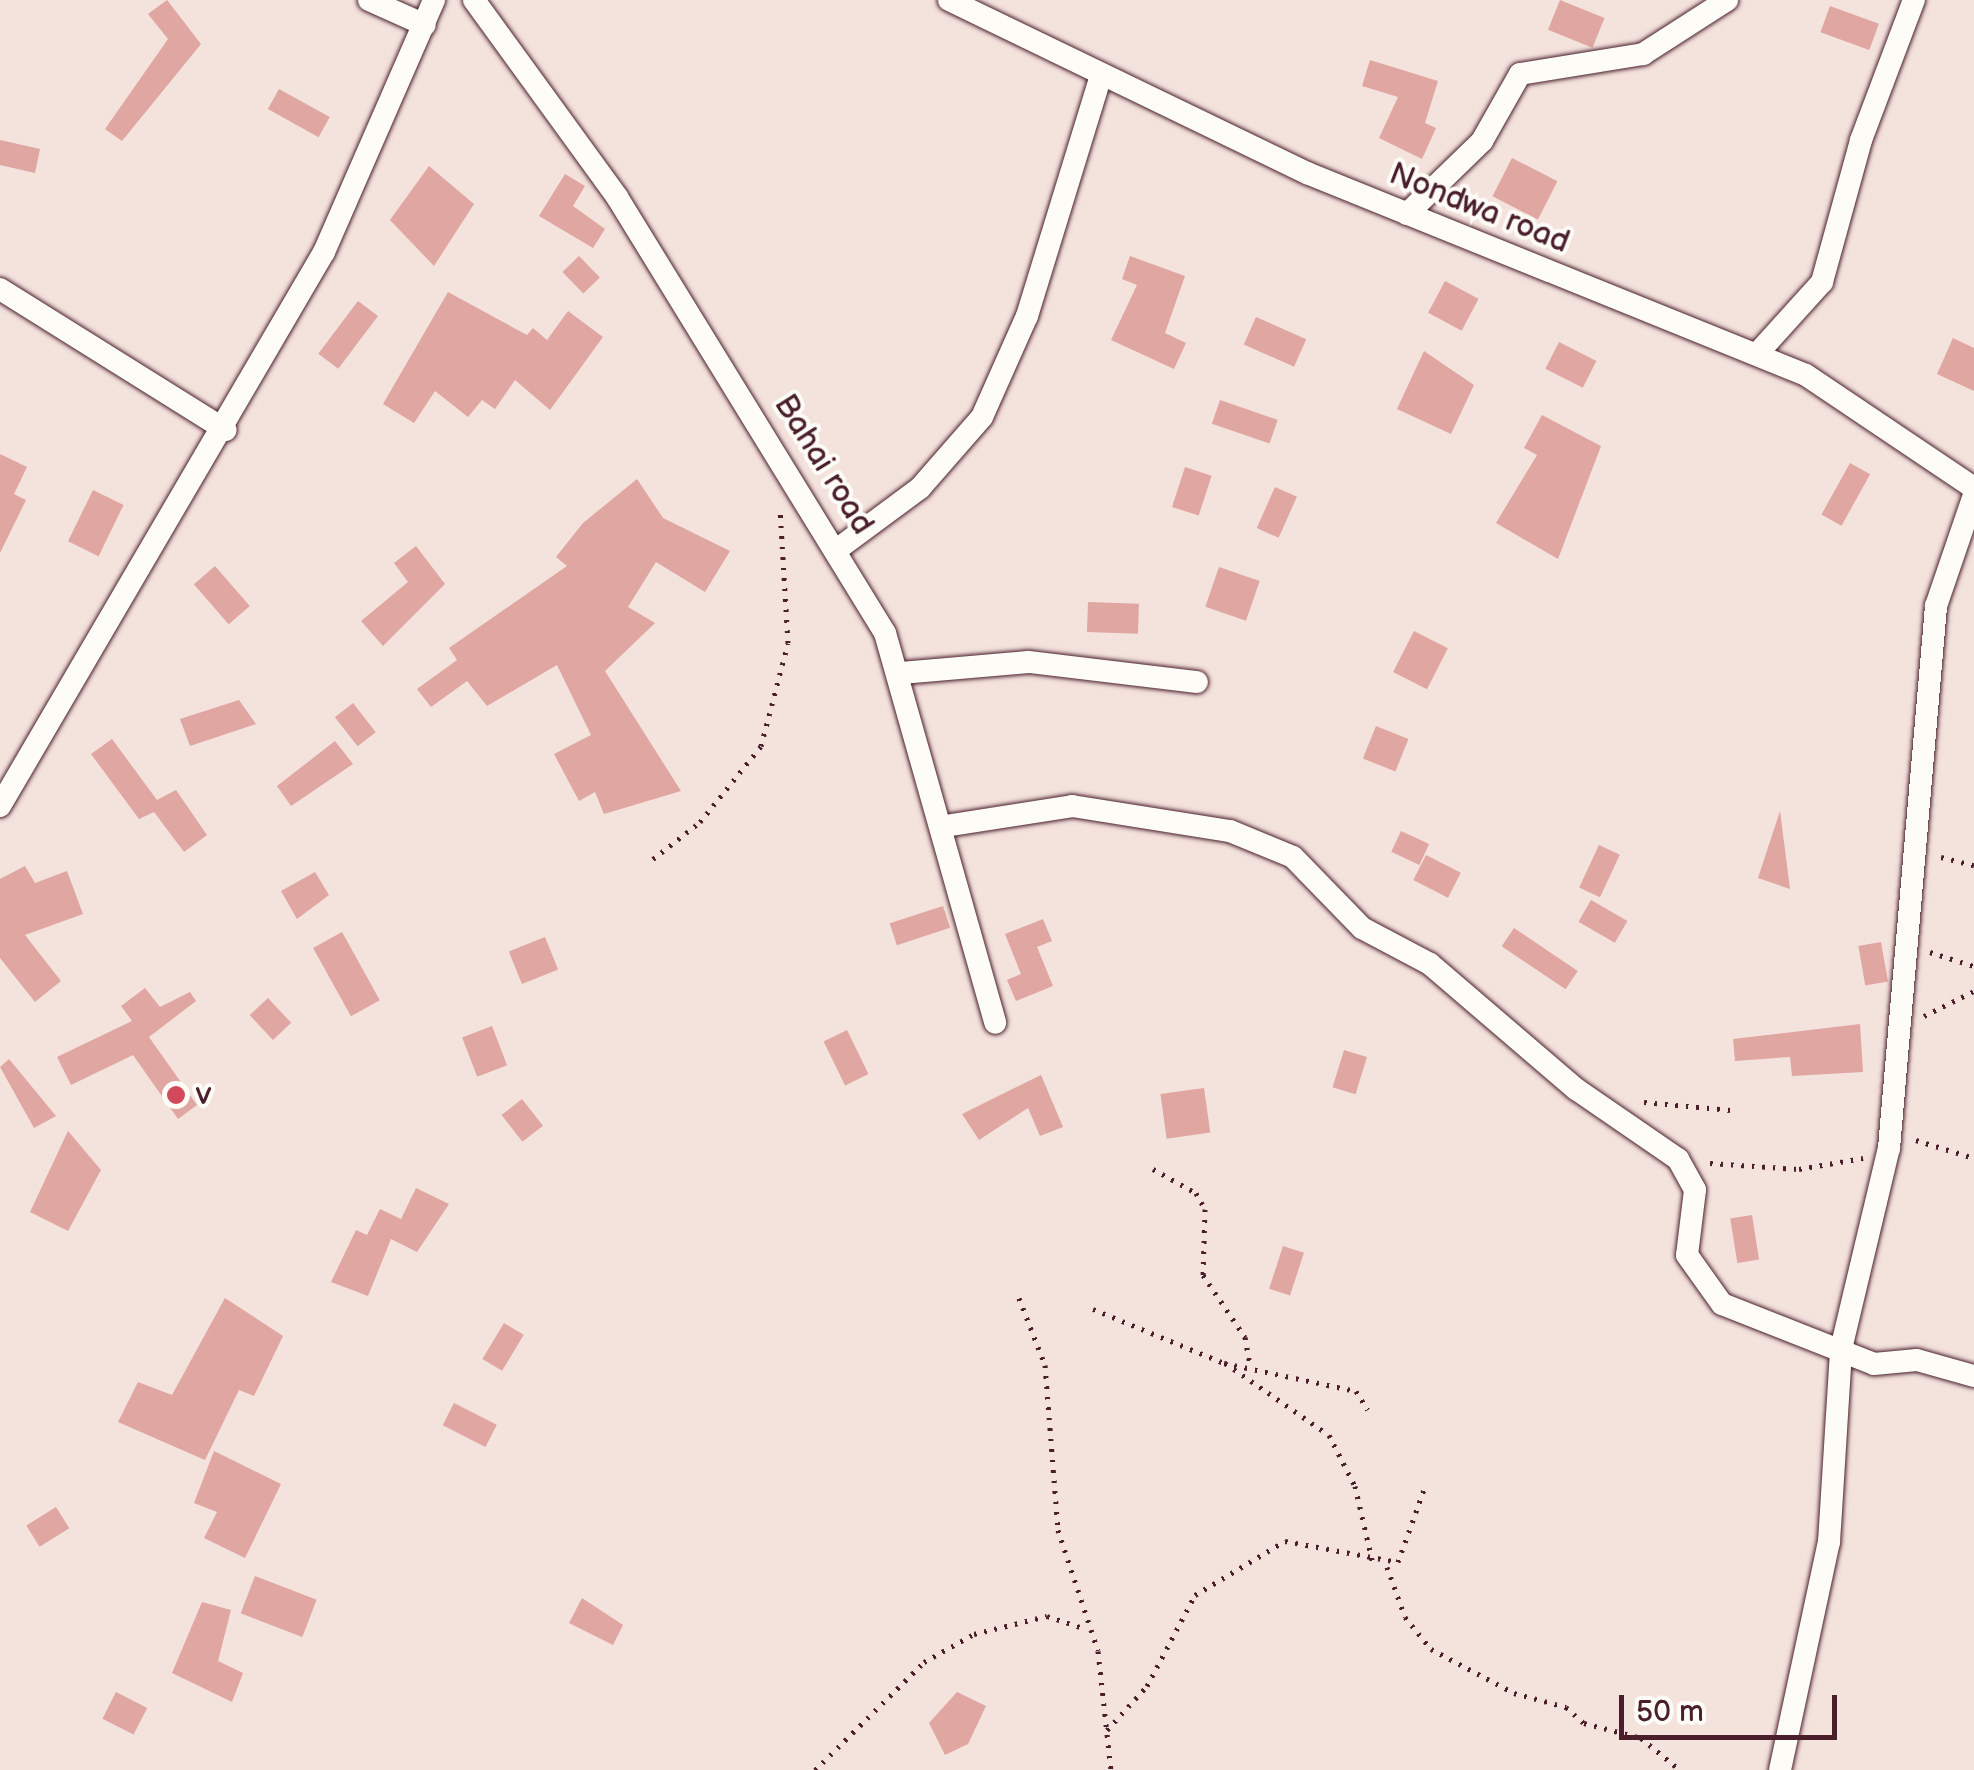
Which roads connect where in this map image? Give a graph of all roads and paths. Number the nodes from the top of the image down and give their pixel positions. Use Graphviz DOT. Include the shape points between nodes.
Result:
graph roads {
  1 [pos="370,0"];
  2 [pos="434,0"];
  3 [pos="474,0"];
  4 [pos="950,0"];
  5 [pos="1728,0"];
  6 [pos="1914,0"];
  7 [pos="425,25"];
  8 [pos="1101,76"];
  9 [pos="1407,214"];
  10 [pos="0,288"];
  11 [pos="1757,354"];
  12 [pos="226,430"];
  13 [pos="781,458"];
  14 [pos="1974,492"];
  15 [pos="838,548"];
  16 [pos="901,673"];
  17 [pos="1197,682"];
  18 [pos="2,800"];
  19 [pos="945,826"];
  20 [pos="1918,856"];
  21 [pos="653,859"];
  22 [pos="1974,866"];
  23 [pos="1910,952"];
  24 [pos="1974,966"];
  25 [pos="1974,990"];
  26 [pos="1905,1019"];
  27 [pos="994,1023"];
  28 [pos="1635,1100"];
  29 [pos="1731,1110"];
  30 [pos="1889,1148"];
  31 [pos="1974,1158"];
  32 [pos="1678,1159"];
  33 [pos="1153,1170"];
  34 [pos="1019,1298"];
  35 [pos="1093,1308"];
  36 [pos="1841,1348"];
  37 [pos="1224,1363"];
  38 [pos="1250,1365"];
  39 [pos="1974,1376"];
  40 [pos="1368,1410"];
  41 [pos="1426,1484"];
  42 [pos="1372,1564"];
  43 [pos="1387,1567"];
  44 [pos="1086,1628"];
  45 [pos="1107,1730"];
  46 [pos="815,1770"];
  47 [pos="1111,1770"];
  48 [pos="1680,1770"];
  49 [pos="1780,1770"];
  1 -- 7 [label="street"];
  2 -- 7 [label="street"];
  3 -- 13 [label="street, Bahai road" via="617,197"];
  4 -- 8 [label="street, Nondwa road"];
  5 -- 9 [label="street" via="1643,54 1520,74 1482,140"];
  6 -- 11 [label="street" via="1861,140 1822,282"];
  7 -- 12 [label="street" via="324,252"];
  8 -- 9 [label="street, Nondwa road"];
  8 -- 15 [label="street" via="1027,316 982,418 920,488"];
  9 -- 11 [label="street, Nondwa road"];
  10 -- 12 [label="street"];
  11 -- 14 [label="street, Nondwa road" via="1846,398"];
  12 -- 18 [label="street"];
  13 -- 15 [label="street, Bahai road"];
  13 -- 21 [label="path" via="784,678 761,746 700,822"];
  14 -- 20 [label="street" via="1936,606"];
  15 -- 16 [label="street, Bahai road"];
  16 -- 17 [label="street" via="1028,662"];
  16 -- 19 [label="street, Bahai road"];
  19 -- 27 [label="street, Bahai road"];
  19 -- 32 [label="street" via="1072,806 1257,840 1293,858 1362,928 1430,964 1576,1089"];
  20 -- 22 [label="path"];
  20 -- 23 [label="street"];
  23 -- 24 [label="path"];
  23 -- 26 [label="street"];
  25 -- 26 [label="path"];
  26 -- 30 [label="street"];
  28 -- 29 [label="path"];
  30 -- 31 [label="path" via="1924,1140"];
  30 -- 32 [label="path" via="1799,1169"];
  30 -- 36 [label="street"];
  32 -- 36 [label="street" via="1695,1190 1688,1256 1696,1278 1745,1320"];
  33 -- 38 [label="path" via="1196,1193 1204,1209 1203,1275 1245,1337"];
  34 -- 44 [label="path" via="1046,1366 1058,1530"];
  35 -- 37 [label="path"];
  36 -- 39 [label="street" via="1874,1364 1917,1360"];
  36 -- 49 [label="street" via="1829,1542"];
  37 -- 38 [label="path"];
  37 -- 42 [label="path" via="1330,1435 1355,1486"];
  38 -- 40 [label="path" via="1356,1391"];
  41 -- 43 [label="path" via="1406,1555"];
  42 -- 43 [label="path"];
  42 -- 45 [label="path" via="1269,1545 1195,1595 1148,1686"];
  43 -- 48 [label="path" via="1405,1617 1431,1649 1514,1693 1566,1706 1584,1723 1642,1738"];
  44 -- 45 [label="path" via="1098,1651"];
  44 -- 46 [label="path" via="1047,1616 974,1634 924,1662"];
  45 -- 47 [label="path"];
}
